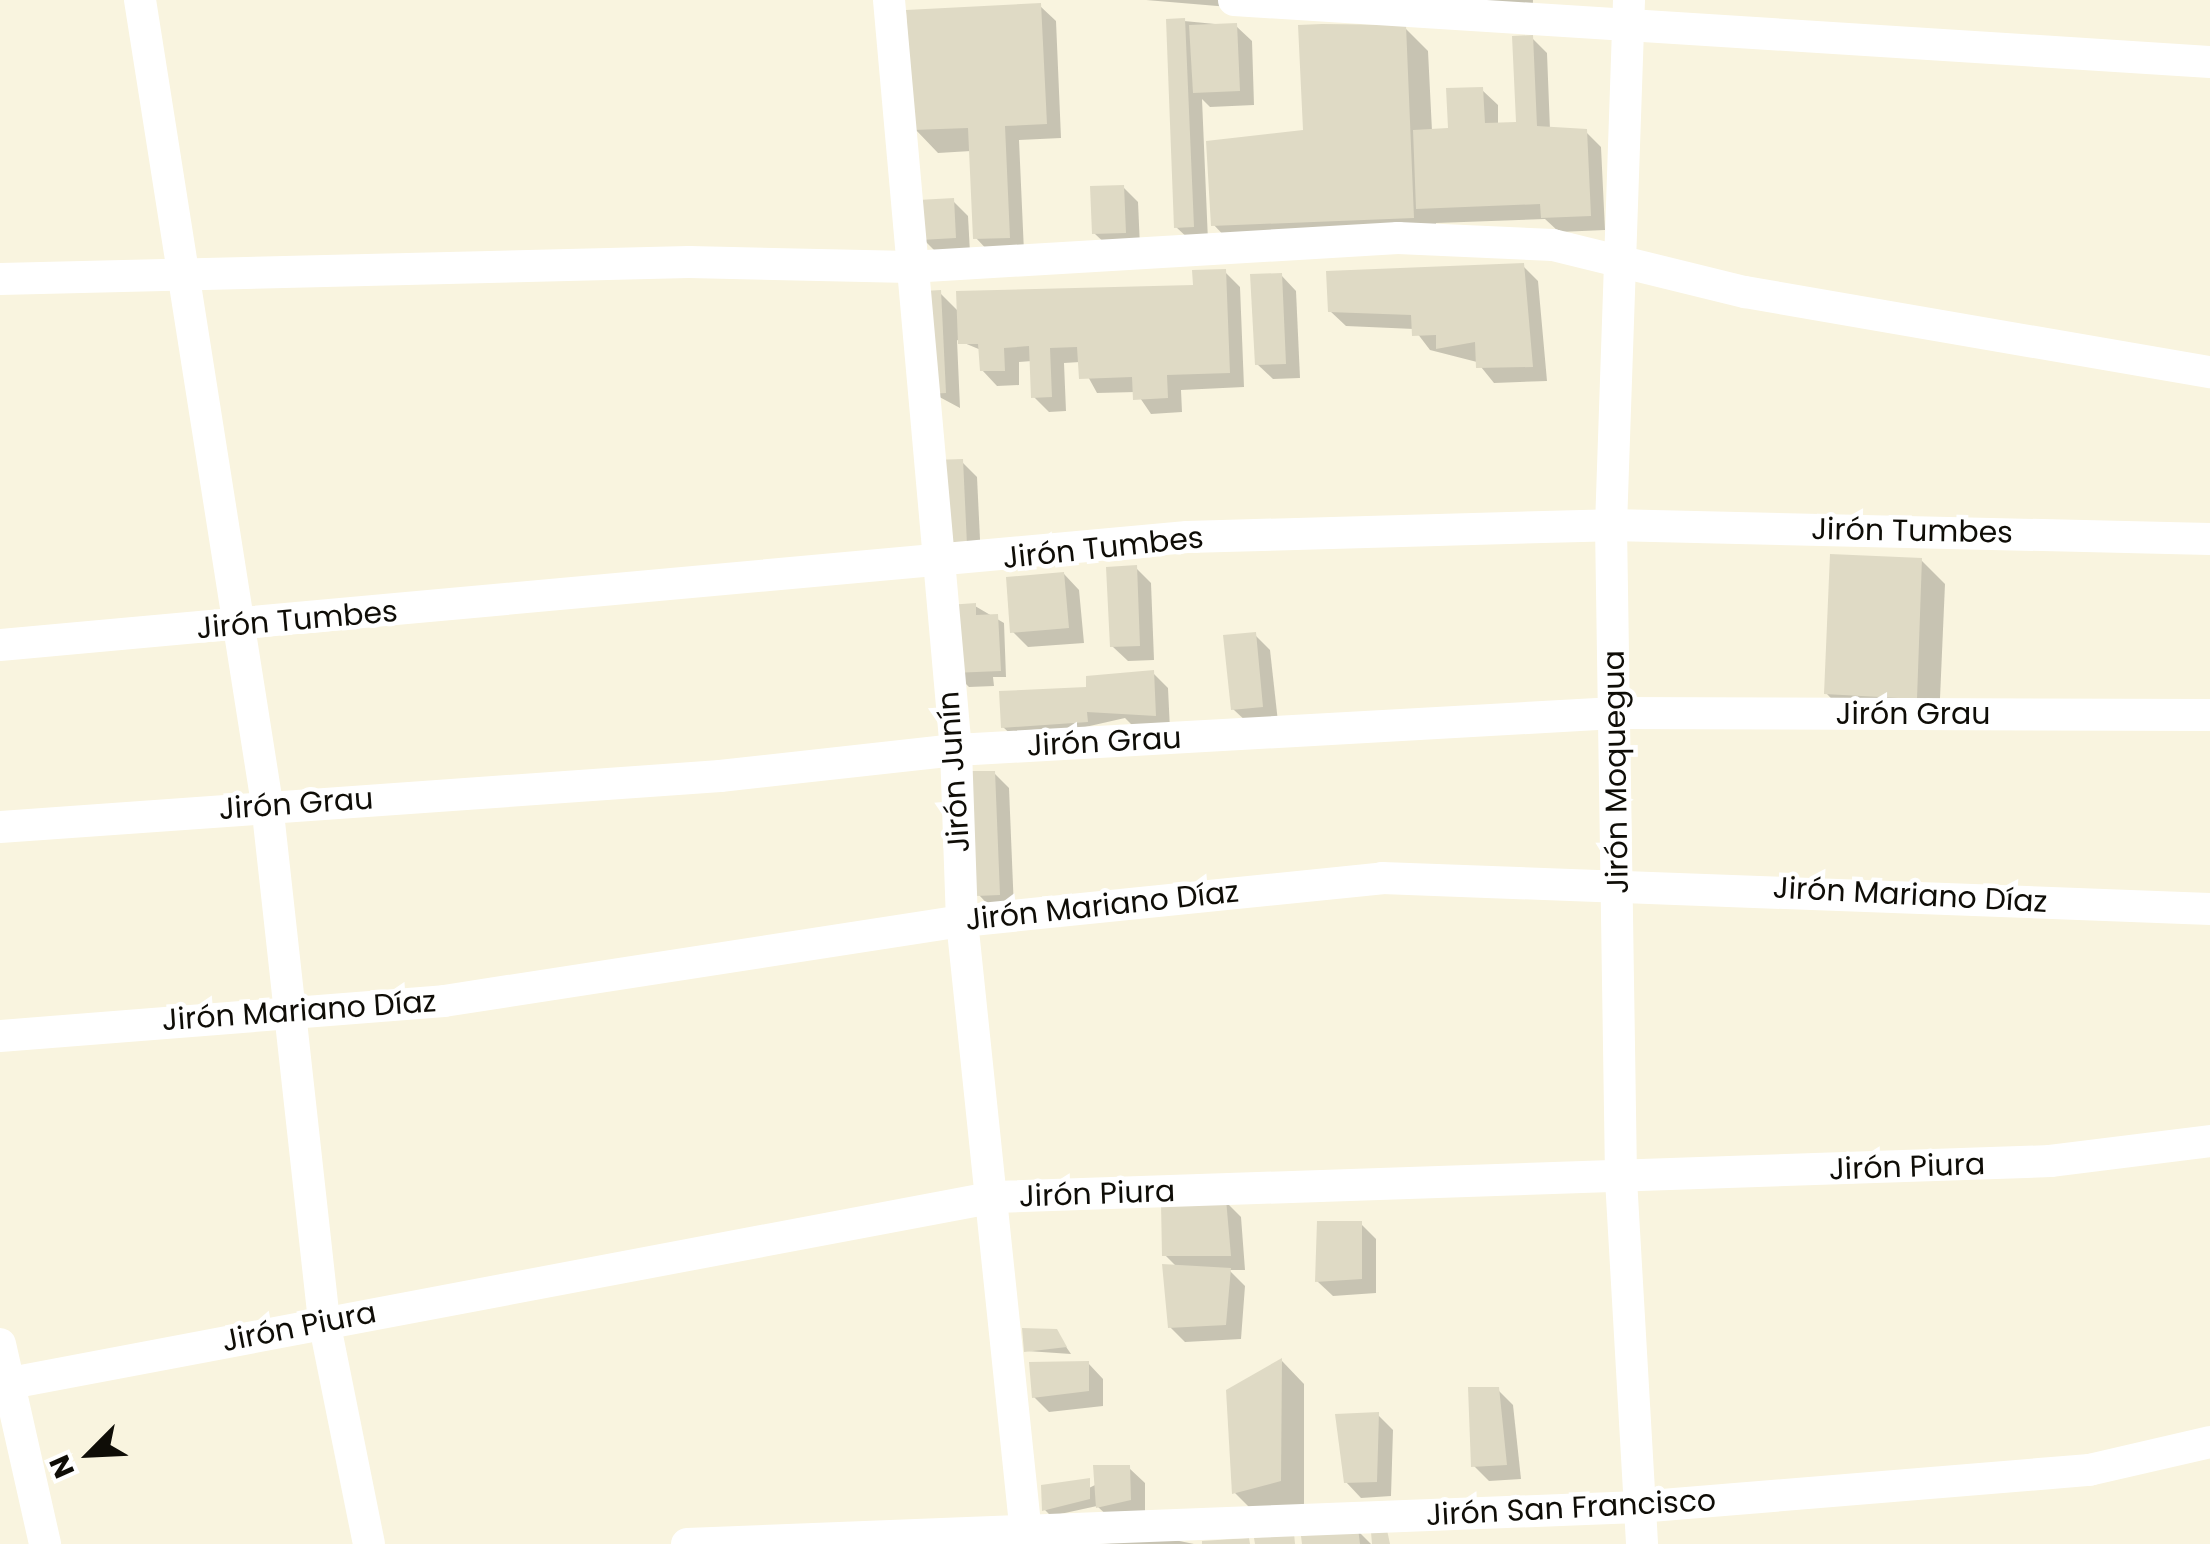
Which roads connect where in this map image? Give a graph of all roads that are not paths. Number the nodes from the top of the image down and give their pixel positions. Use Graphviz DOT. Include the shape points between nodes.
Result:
graph roads {
  1 [pos="140,0"];
  2 [pos="889,0"];
  3 [pos="1234,0"];
  4 [pos="1629,11"];
  5 [pos="2210,62"];
  6 [pos="1617,260"];
  7 [pos="910,267"];
  8 [pos="188,270"];
  9 [pos="0,279"];
  10 [pos="2210,372"];
  11 [pos="1611,524"];
  12 [pos="2210,539"];
  13 [pos="936,567"];
  14 [pos="240,625"];
  15 [pos="0,644"];
  16 [pos="1615,713"];
  17 [pos="2210,715"];
  18 [pos="956,750"];
  19 [pos="267,804"];
  20 [pos="0,828"];
  21 [pos="1618,881"];
  22 [pos="2210,909"];
  23 [pos="962,921"];
  24 [pos="294,1008"];
  25 [pos="0,1036"];
  26 [pos="2210,1141"];
  27 [pos="1622,1180"];
  28 [pos="995,1196"];
  29 [pos="324,1322"];
  30 [pos="0,1344"];
  31 [pos="4,1384"];
  32 [pos="2210,1442"];
  33 [pos="1638,1507"];
  34 [pos="1026,1540"];
  35 [pos="45,1544"];
  36 [pos="368,1544"];
  37 [pos="687,1544"];
  38 [pos="1642,1544"];
  1 -- 8 [label="street"];
  2 -- 7 [label="street, Jirón Junín"];
  3 -- 4 [label="street"];
  4 -- 5 [label="street"];
  4 -- 6 [label="street, Jirón Moquegua"];
  6 -- 7 [label="street" via="1554,245 1398,238"];
  6 -- 10 [label="street" via="1745,292"];
  6 -- 11 [label="street, Jirón Moquegua"];
  7 -- 8 [label="street"];
  7 -- 13 [label="street, Jirón Junín"];
  8 -- 9 [label="street"];
  8 -- 14 [label="street"];
  11 -- 12 [label="street, Jirón Tumbes"];
  11 -- 13 [label="street, Jirón Tumbes" via="1186,537"];
  11 -- 16 [label="street, Jirón Moquegua"];
  13 -- 14 [label="street, Jirón Tumbes"];
  13 -- 18 [label="street, Jirón Junín"];
  14 -- 15 [label="street, Jirón Tumbes"];
  14 -- 19 [label="street"];
  16 -- 17 [label="street, Jirón Grau"];
  16 -- 18 [label="street, Jirón Grau"];
  16 -- 21 [label="street, Jirón Moquegua"];
  18 -- 19 [label="street, Jirón Grau" via="663,780"];
  18 -- 23 [label="street, Jirón Junín"];
  19 -- 20 [label="street, Jirón Grau"];
  19 -- 24 [label="street"];
  21 -- 22 [label="street, Jirón Mariano Díaz"];
  21 -- 23 [label="street, Jirón Mariano Díaz" via="1382,878"];
  21 -- 27 [label="street, Jirón Moquegua"];
  23 -- 24 [label="street, Jirón Mariano Díaz" via="444,1001"];
  23 -- 28 [label="street, Jirón Junín"];
  24 -- 25 [label="street, Jirón Mariano Díaz"];
  24 -- 29 [label="street"];
  26 -- 27 [label="street, Jirón Piura" via="2050,1161"];
  27 -- 28 [label="street, Jirón Piura"];
  27 -- 33 [label="street, Jirón Moquegua"];
  28 -- 29 [label="street, Jirón Piura"];
  28 -- 34 [label="street, Jirón Junín"];
  29 -- 31 [label="street, Jirón Piura"];
  29 -- 36 [label="street"];
  30 -- 31 [label="street"];
  31 -- 35 [label="street"];
  32 -- 33 [label="street, Jirón San Francisco" via="2090,1470"];
  33 -- 34 [label="street, Jirón San Francisco"];
  33 -- 38 [label="street, Jirón Moquegua"];
  34 -- 37 [label="street, Jirón San Francisco"];
}
